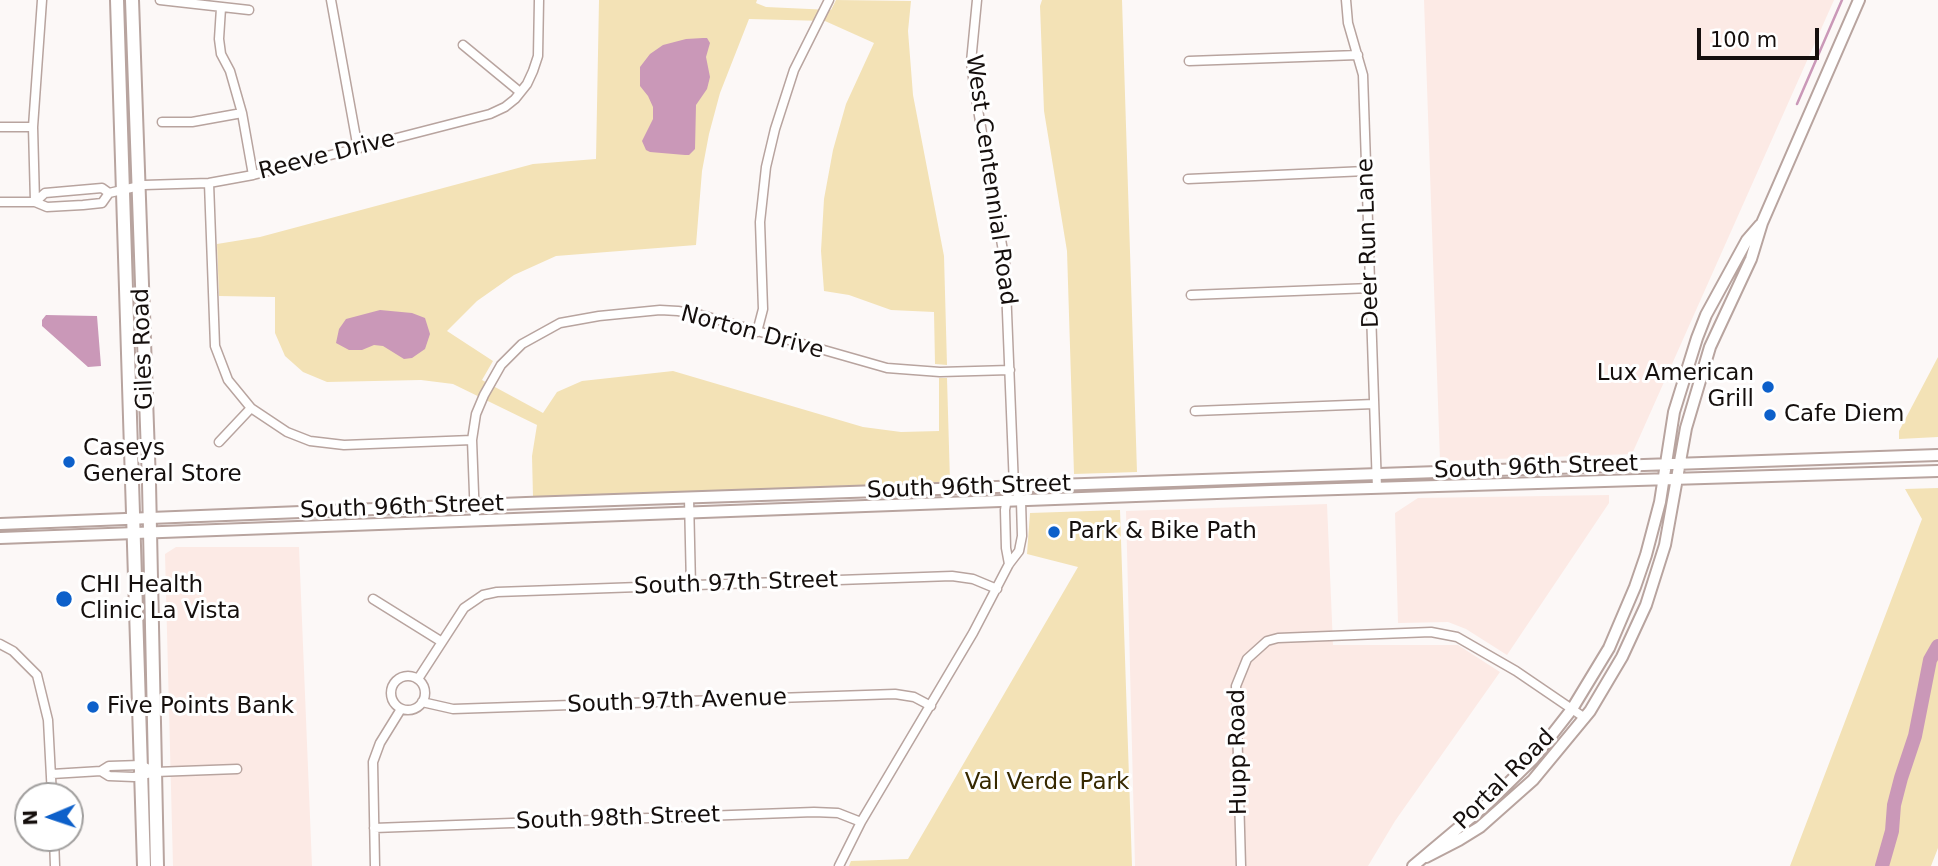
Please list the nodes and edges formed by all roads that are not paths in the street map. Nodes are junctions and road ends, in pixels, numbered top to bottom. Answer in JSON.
{"nodes":[{"id":1,"x":42,"y":0,"type":"edge"},
{"id":2,"x":117,"y":0,"type":"edge"},
{"id":3,"x":132,"y":0,"type":"edge"},
{"id":4,"x":160,"y":0,"type":"edge"},
{"id":5,"x":331,"y":0,"type":"edge"},
{"id":6,"x":539,"y":0,"type":"edge"},
{"id":7,"x":828,"y":0,"type":"edge"},
{"id":8,"x":977,"y":0,"type":"edge"},
{"id":9,"x":1346,"y":0,"type":"edge"},
{"id":10,"x":1859,"y":0,"type":"edge"},
{"id":11,"x":221,"y":8,"type":"junction"},
{"id":12,"x":249,"y":10,"type":"dead end"},
{"id":13,"x":463,"y":45,"type":"dead end"},
{"id":14,"x":1358,"y":55,"type":"junction"},
{"id":15,"x":1189,"y":61,"type":"dead end"},
{"id":16,"x":520,"y":92,"type":"junction"},
{"id":17,"x":242,"y":113,"type":"junction"},
{"id":18,"x":162,"y":122,"type":"dead end"},
{"id":19,"x":0,"y":127,"type":"edge"},
{"id":20,"x":33,"y":127,"type":"junction"},
{"id":21,"x":358,"y":149,"type":"junction"},
{"id":22,"x":1366,"y":172,"type":"junction"},
{"id":23,"x":253,"y":175,"type":"junction"},
{"id":24,"x":1188,"y":179,"type":"dead end"},
{"id":25,"x":209,"y":183,"type":"junction"},
{"id":26,"x":137,"y":186,"type":"junction"},
{"id":27,"x":123,"y":190,"type":"junction"},
{"id":28,"x":109,"y":193,"type":"junction"},
{"id":29,"x":0,"y":202,"type":"edge"},
{"id":30,"x":35,"y":202,"type":"junction"},
{"id":31,"x":1762,"y":223,"type":"junction"},
{"id":32,"x":1371,"y":288,"type":"junction"},
{"id":33,"x":1191,"y":295,"type":"dead end"},
{"id":34,"x":757,"y":332,"type":"junction"},
{"id":35,"x":1010,"y":370,"type":"junction"},
{"id":36,"x":1374,"y":404,"type":"junction"},
{"id":37,"x":251,"y":408,"type":"junction"},
{"id":38,"x":1195,"y":411,"type":"dead end"},
{"id":39,"x":472,"y":440,"type":"junction"},
{"id":40,"x":219,"y":442,"type":"dead end"},
{"id":41,"x":1938,"y":455,"type":"edge"},
{"id":42,"x":1664,"y":464,"type":"junction"},
{"id":43,"x":1680,"y":464,"type":"junction"},
{"id":44,"x":1938,"y":471,"type":"edge"},
{"id":45,"x":1376,"y":473,"type":"junction"},
{"id":46,"x":1662,"y":479,"type":"junction"},
{"id":47,"x":1678,"y":480,"type":"junction"},
{"id":48,"x":1014,"y":486,"type":"junction"},
{"id":49,"x":1377,"y":488,"type":"junction"},
{"id":50,"x":688,"y":498,"type":"junction"},
{"id":51,"x":1005,"y":501,"type":"junction"},
{"id":52,"x":1021,"y":501,"type":"junction"},
{"id":53,"x":475,"y":505,"type":"junction"},
{"id":54,"x":689,"y":518,"type":"junction"},
{"id":55,"x":135,"y":519,"type":"junction"},
{"id":56,"x":149,"y":519,"type":"junction"},
{"id":57,"x":475,"y":520,"type":"junction"},
{"id":58,"x":0,"y":524,"type":"edge"},
{"id":59,"x":150,"y":533,"type":"junction"},
{"id":60,"x":135,"y":534,"type":"junction"},
{"id":61,"x":0,"y":537,"type":"edge"},
{"id":62,"x":1009,"y":564,"type":"junction"},
{"id":63,"x":691,"y":587,"type":"junction"},
{"id":64,"x":998,"y":589,"type":"junction"},
{"id":65,"x":373,"y":599,"type":"dead end"},
{"id":66,"x":442,"y":642,"type":"junction"},
{"id":67,"x":0,"y":644,"type":"edge"},
{"id":68,"x":418,"y":679,"type":"junction"},
{"id":69,"x":422,"y":702,"type":"junction"},
{"id":70,"x":931,"y":706,"type":"junction"},
{"id":71,"x":401,"y":709,"type":"junction"},
{"id":72,"x":1572,"y":709,"type":"junction"},
{"id":73,"x":1585,"y":718,"type":"junction"},
{"id":74,"x":237,"y":769,"type":"dead end"},
{"id":75,"x":142,"y":771,"type":"junction"},
{"id":76,"x":155,"y":772,"type":"junction"},
{"id":77,"x":52,"y":774,"type":"junction"},
{"id":78,"x":52,"y":782,"type":"edge"},
{"id":79,"x":861,"y":821,"type":"junction"},
{"id":80,"x":374,"y":828,"type":"junction"},
{"id":81,"x":1426,"y":857,"type":"junction"},
{"id":82,"x":144,"y":866,"type":"edge"},
{"id":83,"x":158,"y":866,"type":"edge"},
{"id":84,"x":375,"y":866,"type":"edge"},
{"id":85,"x":839,"y":866,"type":"edge"},
{"id":86,"x":1241,"y":866,"type":"edge"},
{"id":87,"x":1413,"y":866,"type":"edge"}],
"edges":[{"from":1,"to":20,"type":"street"},
{"from":2,"to":27,"type":"main road","name":"Giles Road"},
{"from":3,"to":26,"type":"main road","name":"Giles Road"},
{"from":4,"to":11,"type":"street"},
{"from":5,"to":21,"type":"street"},
{"from":6,"to":16,"type":"street"},
{"from":7,"to":34,"type":"street"},
{"from":8,"to":35,"type":"street","name":"West Centennial Road"},
{"from":9,"to":14,"type":"street","name":"Deer Run Lane"},
{"from":10,"to":31,"type":"main road"},
{"from":11,"to":12,"type":"street"},
{"from":11,"to":17,"type":"street"},
{"from":13,"to":16,"type":"street"},
{"from":14,"to":15,"type":"street"},
{"from":14,"to":22,"type":"street","name":"Deer Run Lane"},
{"from":16,"to":21,"type":"street","name":"Reeve Drive"},
{"from":17,"to":18,"type":"street"},
{"from":17,"to":23,"type":"street"},
{"from":19,"to":20,"type":"street"},
{"from":20,"to":30,"type":"street"},
{"from":21,"to":23,"type":"street","name":"Reeve Drive"},
{"from":22,"to":24,"type":"street"},
{"from":22,"to":32,"type":"street","name":"Deer Run Lane"},
{"from":23,"to":25,"type":"street","name":"Reeve Drive"},
{"from":25,"to":26,"type":"street","name":"Reeve Drive"},
{"from":25,"to":37,"type":"street"},
{"from":26,"to":27,"type":"street","name":"Reeve Drive"},
{"from":26,"to":56,"type":"main road","name":"Giles Road"},
{"from":27,"to":28,"type":"street","name":"Reeve Drive"},
{"from":27,"to":55,"type":"main road","name":"Giles Road"},
{"from":28,"to":30,"type":"street"},
{"from":28,"to":30,"type":"street"},
{"from":29,"to":30,"type":"street"},
{"from":31,"to":42,"type":"main road","name":"Portal Road"},
{"from":31,"to":43,"type":"main road","name":"Portal Road"},
{"from":32,"to":33,"type":"street"},
{"from":32,"to":36,"type":"street","name":"Deer Run Lane"},
{"from":34,"to":35,"type":"street","name":"Norton Drive"},
{"from":34,"to":39,"type":"street","name":"Norton Drive"},
{"from":35,"to":48,"type":"street","name":"West Centennial Road"},
{"from":36,"to":38,"type":"street"},
{"from":36,"to":45,"type":"street","name":"Deer Run Lane"},
{"from":37,"to":39,"type":"street"},
{"from":37,"to":40,"type":"street"},
{"from":39,"to":53,"type":"street","name":"Norton Drive"},
{"from":41,"to":43,"type":"main road","name":"South 96th Street"},
{"from":42,"to":43,"type":"main road","name":"South 96th Street"},
{"from":42,"to":45,"type":"main road","name":"South 96th Street"},
{"from":42,"to":46,"type":"main road","name":"Portal Road"},
{"from":43,"to":47,"type":"main road","name":"Portal Road"},
{"from":44,"to":47,"type":"main road","name":"South 96th Street"},
{"from":45,"to":48,"type":"main road","name":"South 96th Street"},
{"from":45,"to":49,"type":"street","name":"Deer Run Lane"},
{"from":46,"to":47,"type":"main road","name":"South 96th Street"},
{"from":46,"to":49,"type":"main road","name":"South 96th Street"},
{"from":46,"to":72,"type":"main road","name":"Portal Road"},
{"from":47,"to":73,"type":"main road","name":"Portal Road"},
{"from":48,"to":50,"type":"main road","name":"South 96th Street"},
{"from":48,"to":51,"type":"street"},
{"from":48,"to":52,"type":"street","name":"West Centennial Road"},
{"from":49,"to":52,"type":"main road","name":"South 96th Street"},
{"from":50,"to":53,"type":"main road","name":"South 96th Street"},
{"from":50,"to":54,"type":"street"},
{"from":51,"to":52,"type":"main road","name":"South 96th Street"},
{"from":51,"to":54,"type":"main road","name":"South 96th Street"},
{"from":51,"to":62,"type":"street","name":"West Centennial Road"},
{"from":52,"to":62,"type":"street","name":"West Centennial Road"},
{"from":53,"to":56,"type":"main road","name":"South 96th Street"},
{"from":53,"to":57,"type":"street","name":"Norton Drive"},
{"from":54,"to":57,"type":"main road","name":"South 96th Street"},
{"from":54,"to":63,"type":"street"},
{"from":55,"to":56,"type":"main road","name":"South 96th Street"},
{"from":55,"to":58,"type":"main road","name":"South 96th Street"},
{"from":55,"to":60,"type":"main road","name":"Giles Road"},
{"from":56,"to":59,"type":"main road","name":"Giles Road"},
{"from":57,"to":59,"type":"main road","name":"South 96th Street"},
{"from":59,"to":60,"type":"main road","name":"South 96th Street"},
{"from":59,"to":76,"type":"main road","name":"Giles Road"},
{"from":60,"to":61,"type":"main road","name":"South 96th Street"},
{"from":60,"to":75,"type":"main road","name":"Giles Road"},
{"from":62,"to":64,"type":"street","name":"West Centennial Road"},
{"from":63,"to":64,"type":"street","name":"South 97th Street"},
{"from":63,"to":66,"type":"street","name":"South 97th Street"},
{"from":64,"to":70,"type":"street","name":"West Centennial Road"},
{"from":65,"to":66,"type":"street"},
{"from":66,"to":68,"type":"street"},
{"from":67,"to":77,"type":"street"},
{"from":68,"to":69,"type":"street"},
{"from":68,"to":71,"type":"street"},
{"from":69,"to":70,"type":"street","name":"South 97th Avenue"},
{"from":69,"to":71,"type":"street"},
{"from":70,"to":79,"type":"street","name":"West Centennial Road"},
{"from":71,"to":80,"type":"street"},
{"from":72,"to":73,"type":"street"},
{"from":72,"to":81,"type":"main road","name":"Portal Road"},
{"from":72,"to":86,"type":"street","name":"Hupp Road"},
{"from":73,"to":81,"type":"main road","name":"Portal Road"},
{"from":74,"to":76,"type":"street"},
{"from":75,"to":76,"type":"street"},
{"from":75,"to":77,"type":"street"},
{"from":75,"to":82,"type":"main road","name":"Giles Road"},
{"from":76,"to":83,"type":"main road","name":"Giles Road"},
{"from":77,"to":78,"type":"street"},
{"from":79,"to":80,"type":"street","name":"South 98th Street"},
{"from":79,"to":85,"type":"street","name":"West Centennial Road"},
{"from":80,"to":84,"type":"street"},
{"from":81,"to":87,"type":"main road","name":"Portal Road"}]}
